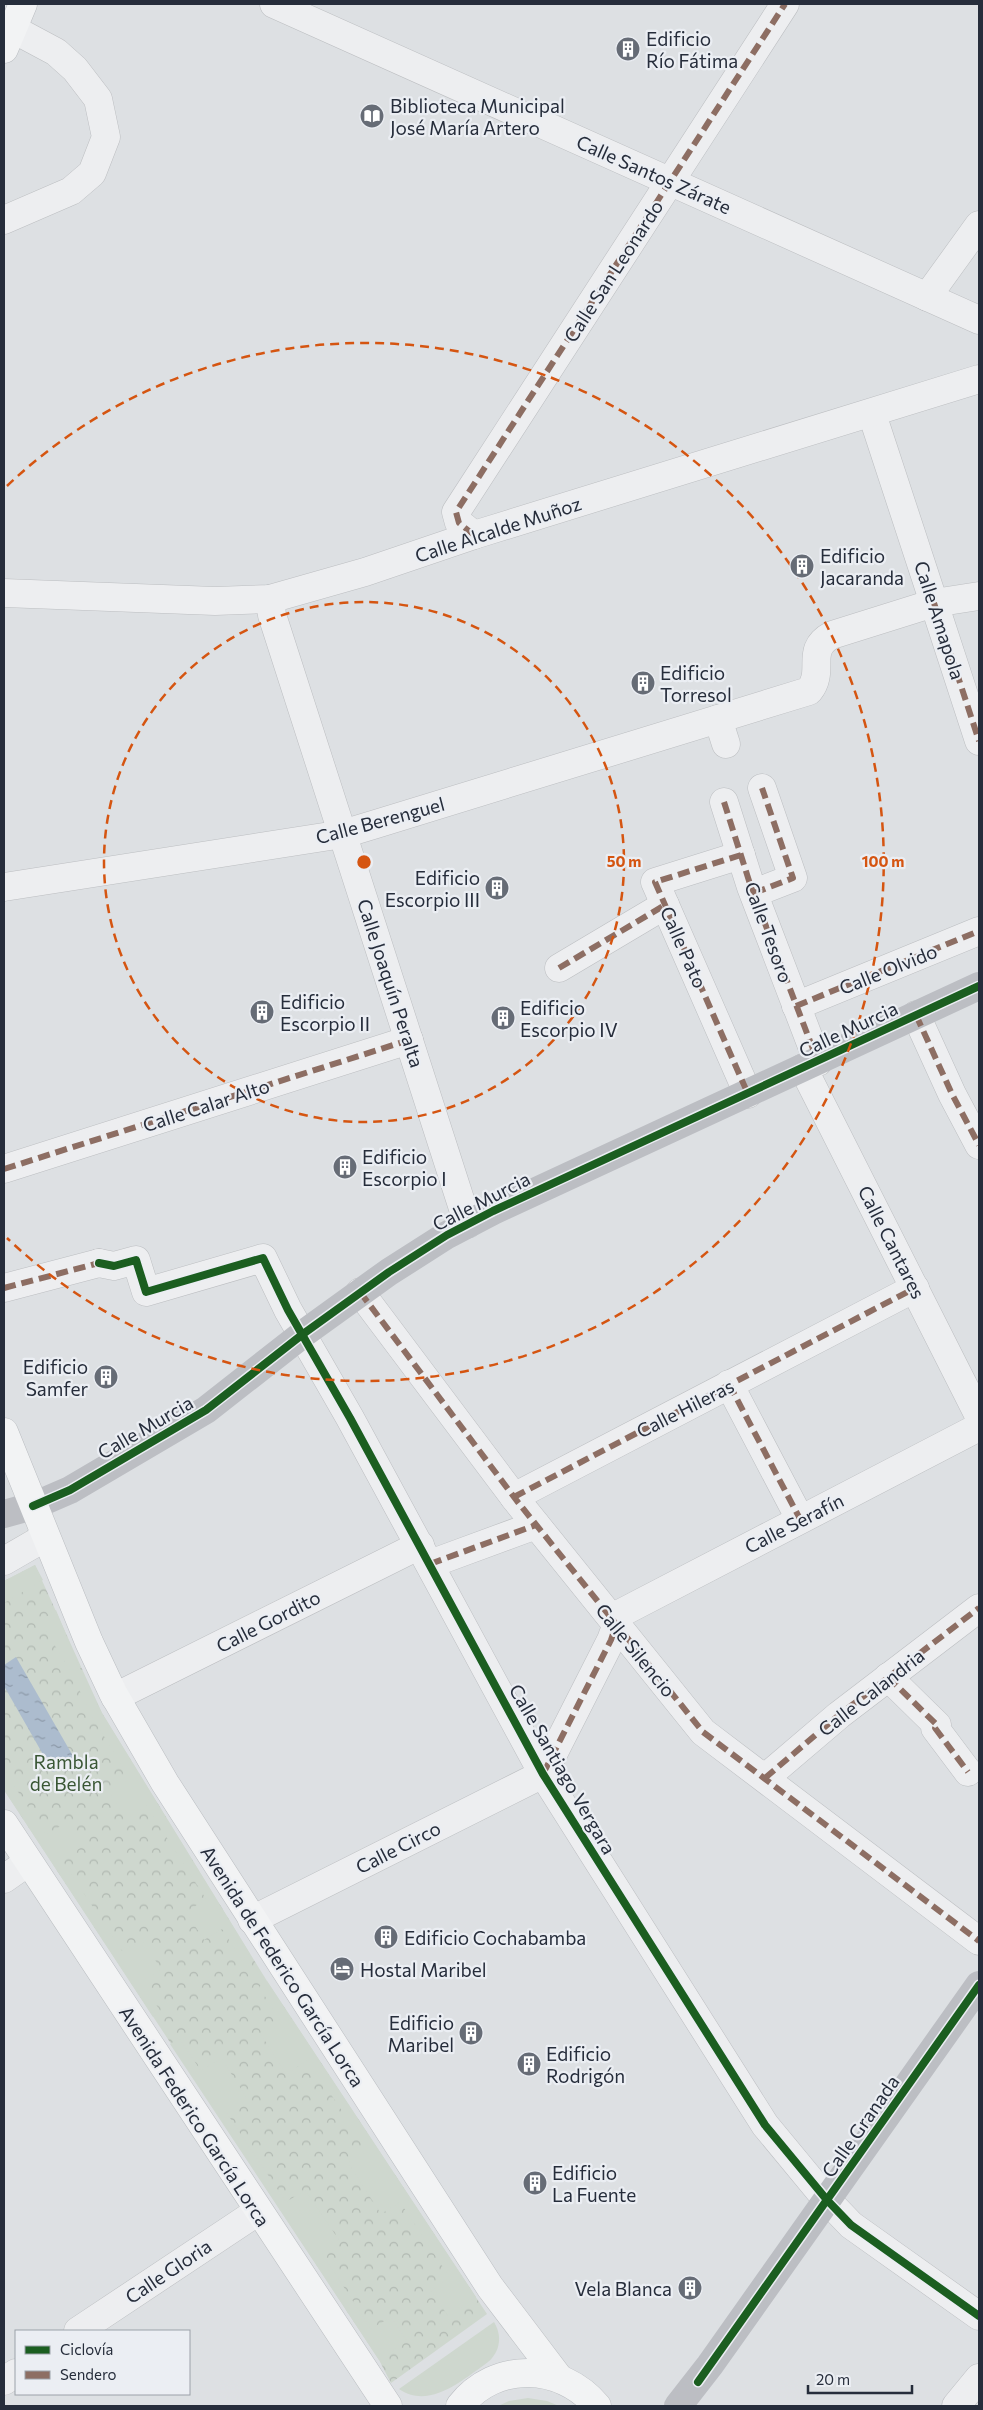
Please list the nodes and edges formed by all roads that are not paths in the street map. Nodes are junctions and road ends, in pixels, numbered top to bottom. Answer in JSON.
{"nodes":[{"id":1,"x":23,"y":4,"type":"edge"},
{"id":2,"x":274,"y":4,"type":"edge"},
{"id":3,"x":785,"y":4,"type":"edge"},
{"id":4,"x":8,"y":39,"type":"edge"},
{"id":5,"x":671,"y":182,"type":"junction"},
{"id":6,"x":4,"y":220,"type":"edge"},
{"id":7,"x":979,"y":225,"type":"edge"},
{"id":8,"x":928,"y":297,"type":"junction"},
{"id":9,"x":979,"y":320,"type":"edge"},
{"id":10,"x":979,"y":379,"type":"edge"},
{"id":11,"x":872,"y":414,"type":"junction"},
{"id":12,"x":474,"y":536,"type":"junction"},
{"id":13,"x":4,"y":593,"type":"edge"},
{"id":14,"x":979,"y":596,"type":"edge"},
{"id":15,"x":270,"y":599,"type":"junction"},
{"id":16,"x":934,"y":603,"type":"junction"},
{"id":17,"x":979,"y":740,"type":"edge"},
{"id":18,"x":762,"y":788,"type":"dead end"},
{"id":19,"x":724,"y":802,"type":"dead end"},
{"id":20,"x":343,"y":834,"type":"junction"},
{"id":21,"x":741,"y":855,"type":"junction"},
{"id":22,"x":4,"y":887,"type":"edge"},
{"id":23,"x":754,"y":893,"type":"junction"},
{"id":24,"x":665,"y":905,"type":"junction"},
{"id":25,"x":979,"y":931,"type":"edge"},
{"id":26,"x":559,"y":968,"type":"dead end"},
{"id":27,"x":979,"y":986,"type":"edge"},
{"id":28,"x":796,"y":1006,"type":"junction"},
{"id":29,"x":916,"y":1015,"type":"junction"},
{"id":30,"x":409,"y":1040,"type":"junction"},
{"id":31,"x":811,"y":1065,"type":"junction"},
{"id":32,"x":748,"y":1094,"type":"junction"},
{"id":33,"x":979,"y":1145,"type":"edge"},
{"id":34,"x":4,"y":1170,"type":"edge"},
{"id":35,"x":468,"y":1224,"type":"junction"},
{"id":36,"x":4,"y":1288,"type":"edge"},
{"id":37,"x":916,"y":1288,"type":"junction"},
{"id":38,"x":360,"y":1292,"type":"junction"},
{"id":39,"x":303,"y":1334,"type":"junction"},
{"id":40,"x":730,"y":1384,"type":"junction"},
{"id":41,"x":979,"y":1416,"type":"edge"},
{"id":42,"x":979,"y":1427,"type":"edge"},
{"id":43,"x":4,"y":1432,"type":"edge"},
{"id":44,"x":514,"y":1497,"type":"junction"},
{"id":45,"x":33,"y":1506,"type":"junction"},
{"id":46,"x":4,"y":1514,"type":"edge"},
{"id":47,"x":800,"y":1519,"type":"junction"},
{"id":48,"x":536,"y":1525,"type":"junction"},
{"id":49,"x":44,"y":1533,"type":"junction"},
{"id":50,"x":425,"y":1555,"type":"junction"},
{"id":51,"x":4,"y":1561,"type":"edge"},
{"id":52,"x":979,"y":1608,"type":"edge"},
{"id":53,"x":616,"y":1625,"type":"junction"},
{"id":54,"x":888,"y":1677,"type":"junction"},
{"id":55,"x":116,"y":1697,"type":"junction"},
{"id":56,"x":968,"y":1772,"type":"dead end"},
{"id":57,"x":543,"y":1774,"type":"junction"},
{"id":58,"x":765,"y":1778,"type":"junction"},
{"id":59,"x":4,"y":1824,"type":"edge"},
{"id":60,"x":28,"y":1862,"type":"junction"},
{"id":61,"x":4,"y":1879,"type":"edge"},
{"id":62,"x":252,"y":1920,"type":"junction"},
{"id":63,"x":979,"y":1941,"type":"edge"},
{"id":64,"x":979,"y":1985,"type":"edge"},
{"id":65,"x":827,"y":2200,"type":"junction"},
{"id":66,"x":257,"y":2212,"type":"junction"},
{"id":67,"x":979,"y":2316,"type":"edge"},
{"id":68,"x":80,"y":2330,"type":"edge"},
{"id":69,"x":15,"y":2374,"type":"edge"},
{"id":70,"x":559,"y":2378,"type":"junction"},
{"id":71,"x":979,"y":2378,"type":"edge"},
{"id":72,"x":4,"y":2381,"type":"edge"},
{"id":73,"x":681,"y":2405,"type":"edge"},
{"id":74,"x":388,"y":2406,"type":"edge"},
{"id":75,"x":460,"y":2406,"type":"edge"},
{"id":76,"x":597,"y":2406,"type":"edge"},
{"id":77,"x":956,"y":2406,"type":"edge"}],
"edges":[{"from":1,"to":4,"type":"main road"},
{"from":2,"to":5,"type":"street","name":"Calle Santos Zárate"},
{"from":3,"to":5,"type":"street","name":"Calle San Leonardo"},
{"from":4,"to":6,"type":"street"},
{"from":5,"to":8,"type":"street","name":"Calle Santos Zárate"},
{"from":5,"to":12,"type":"street","name":"Calle San Leonardo"},
{"from":7,"to":8,"type":"street"},
{"from":8,"to":9,"type":"street","name":"Calle Santos Zárate"},
{"from":10,"to":11,"type":"street","name":"Calle Alcalde Muñoz"},
{"from":11,"to":12,"type":"street","name":"Calle Alcalde Muñoz"},
{"from":11,"to":16,"type":"street","name":"Calle Amapola"},
{"from":12,"to":15,"type":"street","name":"Calle Alcalde Muñoz"},
{"from":13,"to":15,"type":"street","name":"Calle Alcalde Muñoz"},
{"from":14,"to":16,"type":"street","name":"Calle Berenguel"},
{"from":15,"to":20,"type":"street","name":"Calle Joaquín Peralta"},
{"from":16,"to":17,"type":"street","name":"Calle Amapola"},
{"from":16,"to":20,"type":"street","name":"Calle Berenguel"},
{"from":18,"to":23,"type":"street"},
{"from":19,"to":21,"type":"street","name":"Calle Tesoro"},
{"from":20,"to":22,"type":"street","name":"Calle Berenguel"},
{"from":20,"to":30,"type":"street","name":"Calle Joaquín Peralta"},
{"from":21,"to":23,"type":"street","name":"Calle Tesoro"},
{"from":21,"to":24,"type":"street","name":"Calle Pato"},
{"from":23,"to":28,"type":"street","name":"Calle Tesoro"},
{"from":24,"to":26,"type":"street"},
{"from":24,"to":32,"type":"street","name":"Calle Pato"},
{"from":25,"to":28,"type":"street","name":"Calle Olvido"},
{"from":27,"to":29,"type":"main road","name":"Calle Murcia"},
{"from":28,"to":31,"type":"street","name":"Calle Tesoro"},
{"from":29,"to":31,"type":"main road","name":"Calle Murcia"},
{"from":29,"to":33,"type":"street"},
{"from":30,"to":34,"type":"street","name":"Calle Calar Alto"},
{"from":30,"to":35,"type":"street","name":"Calle Joaquín Peralta"},
{"from":31,"to":32,"type":"main road","name":"Calle Murcia"},
{"from":31,"to":37,"type":"street","name":"Calle Cantares"},
{"from":32,"to":35,"type":"main road","name":"Calle Murcia"},
{"from":35,"to":38,"type":"main road","name":"Calle Murcia"},
{"from":36,"to":39,"type":"street","name":"Calle Santiago Vergara"},
{"from":37,"to":40,"type":"street","name":"Calle Hileras"},
{"from":37,"to":41,"type":"street","name":"Calle Cantares"},
{"from":38,"to":39,"type":"main road","name":"Calle Murcia"},
{"from":38,"to":44,"type":"street","name":"Calle Silencio"},
{"from":39,"to":45,"type":"main road","name":"Calle Murcia"},
{"from":39,"to":50,"type":"street","name":"Calle Santiago Vergara"},
{"from":40,"to":44,"type":"street","name":"Calle Hileras"},
{"from":40,"to":47,"type":"street"},
{"from":42,"to":47,"type":"street","name":"Calle Serafín"},
{"from":43,"to":45,"type":"main road"},
{"from":44,"to":48,"type":"street","name":"Calle Silencio"},
{"from":45,"to":46,"type":"main road","name":"Calle Murcia"},
{"from":45,"to":49,"type":"main road"},
{"from":47,"to":53,"type":"street","name":"Calle Serafín"},
{"from":48,"to":50,"type":"street","name":"Calle Gordito"},
{"from":48,"to":53,"type":"street","name":"Calle Silencio"},
{"from":49,"to":51,"type":"street"},
{"from":49,"to":55,"type":"main road","name":"Avenida de Federico García Lorca"},
{"from":50,"to":55,"type":"street","name":"Calle Gordito"},
{"from":50,"to":57,"type":"street","name":"Calle Santiago Vergara"},
{"from":52,"to":54,"type":"street","name":"Calle Calandria"},
{"from":53,"to":57,"type":"street"},
{"from":53,"to":58,"type":"street","name":"Calle Silencio"},
{"from":54,"to":56,"type":"street"},
{"from":54,"to":58,"type":"street","name":"Calle Calandria"},
{"from":55,"to":62,"type":"main road","name":"Avenida de Federico García Lorca"},
{"from":57,"to":62,"type":"street","name":"Calle Circo"},
{"from":57,"to":65,"type":"street","name":"Calle Santiago Vergara"},
{"from":58,"to":63,"type":"street","name":"Calle Silencio"},
{"from":59,"to":60,"type":"main road","name":"Avenida Federico García Lorca"},
{"from":60,"to":61,"type":"street"},
{"from":60,"to":66,"type":"main road","name":"Avenida Federico García Lorca"},
{"from":62,"to":70,"type":"main road","name":"Avenida de Federico García Lorca"},
{"from":64,"to":65,"type":"main road","name":"Calle Granada"},
{"from":65,"to":67,"type":"street","name":"Calle Santiago Vergara"},
{"from":65,"to":73,"type":"main road","name":"Calle Granada"},
{"from":66,"to":68,"type":"street","name":"Calle Gloria"},
{"from":66,"to":74,"type":"main road","name":"Avenida Federico García Lorca"},
{"from":69,"to":72,"type":"street"},
{"from":70,"to":75,"type":"main road"},
{"from":70,"to":76,"type":"main road"},
{"from":71,"to":77,"type":"street"}]}
